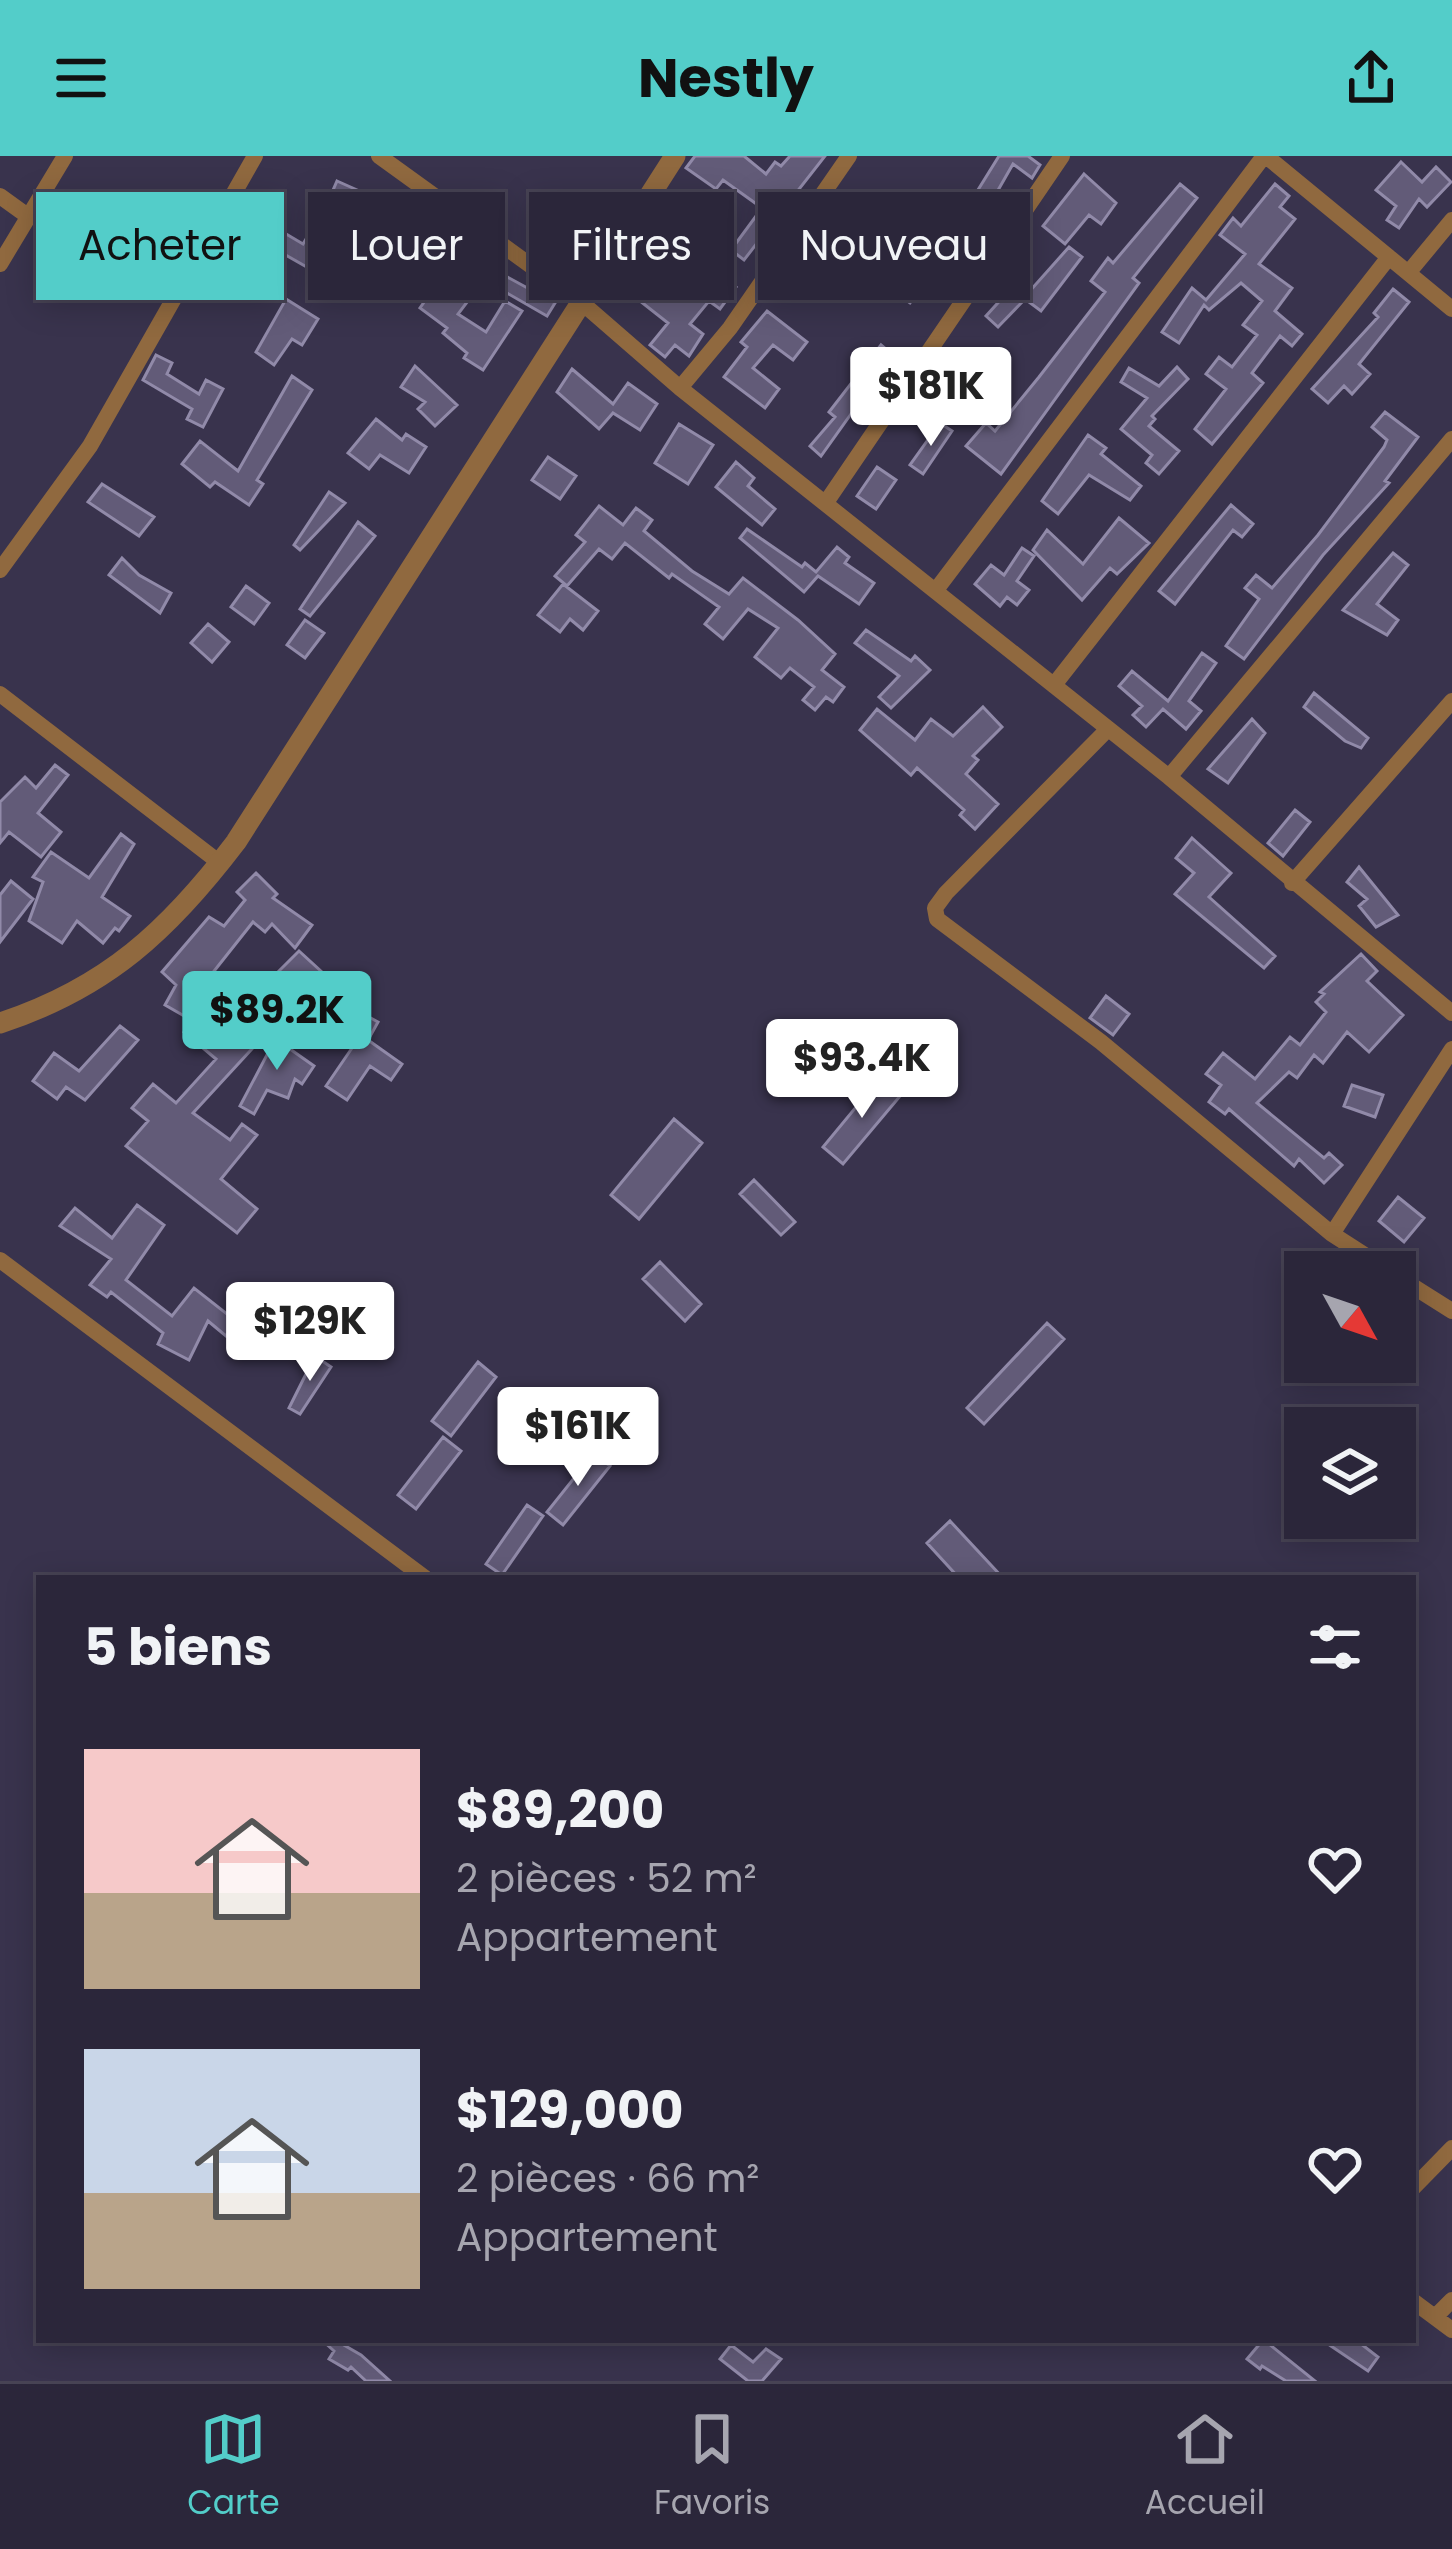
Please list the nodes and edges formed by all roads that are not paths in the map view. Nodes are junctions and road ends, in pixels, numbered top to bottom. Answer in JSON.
{"nodes":[{"id":1,"x":65,"y":156,"type":"edge"},
{"id":2,"x":255,"y":156,"type":"edge"},
{"id":3,"x":379,"y":156,"type":"edge"},
{"id":4,"x":675,"y":156,"type":"edge"},
{"id":5,"x":849,"y":156,"type":"edge"},
{"id":6,"x":1062,"y":156,"type":"edge"},
{"id":7,"x":1265,"y":156,"type":"edge"},
{"id":8,"x":0,"y":196,"type":"edge"},
{"id":9,"x":29,"y":217,"type":"junction"},
{"id":10,"x":1452,"y":220,"type":"edge"},
{"id":11,"x":1389,"y":256,"type":"junction"},
{"id":12,"x":0,"y":264,"type":"edge"},
{"id":13,"x":1409,"y":272,"type":"junction"},
{"id":14,"x":580,"y":302,"type":"junction"},
{"id":15,"x":1452,"y":309,"type":"edge"},
{"id":16,"x":680,"y":388,"type":"junction"},
{"id":17,"x":1452,"y":439,"type":"edge"},
{"id":18,"x":827,"y":501,"type":"junction"},
{"id":19,"x":0,"y":570,"type":"edge"},
{"id":20,"x":936,"y":590,"type":"junction"},
{"id":21,"x":1054,"y":685,"type":"junction"},
{"id":22,"x":0,"y":694,"type":"edge"},
{"id":23,"x":1452,"y":700,"type":"edge"},
{"id":24,"x":1107,"y":730,"type":"junction"},
{"id":25,"x":1169,"y":777,"type":"junction"},
{"id":26,"x":220,"y":863,"type":"junction"},
{"id":27,"x":1292,"y":883,"type":"junction"},
{"id":28,"x":1452,"y":1013,"type":"edge"},
{"id":29,"x":0,"y":1023,"type":"edge"},
{"id":30,"x":1452,"y":1049,"type":"edge"},
{"id":31,"x":1332,"y":1234,"type":"junction"},
{"id":32,"x":1359,"y":1251,"type":"edge"},
{"id":33,"x":0,"y":1260,"type":"edge"},
{"id":34,"x":1416,"y":1288,"type":"edge"},
{"id":35,"x":1452,"y":1311,"type":"edge"},
{"id":36,"x":415,"y":1575,"type":"edge"},
{"id":37,"x":1452,"y":2148,"type":"edge"},
{"id":38,"x":1416,"y":2185,"type":"edge"},
{"id":39,"x":1452,"y":2300,"type":"edge"},
{"id":40,"x":1416,"y":2303,"type":"edge"},
{"id":41,"x":1435,"y":2318,"type":"junction"},
{"id":42,"x":1452,"y":2330,"type":"edge"}],
"edges":[{"from":1,"to":9,"type":"street"},
{"from":2,"to":19,"type":"street"},
{"from":3,"to":14,"type":"street"},
{"from":4,"to":14,"type":"street"},
{"from":5,"to":16,"type":"street"},
{"from":6,"to":18,"type":"street"},
{"from":7,"to":11,"type":"street"},
{"from":7,"to":20,"type":"street"},
{"from":8,"to":9,"type":"street"},
{"from":9,"to":12,"type":"street"},
{"from":10,"to":13,"type":"street"},
{"from":11,"to":13,"type":"street"},
{"from":11,"to":21,"type":"street"},
{"from":13,"to":15,"type":"street"},
{"from":14,"to":16,"type":"street"},
{"from":14,"to":26,"type":"street"},
{"from":16,"to":18,"type":"street"},
{"from":17,"to":25,"type":"street"},
{"from":18,"to":20,"type":"street"},
{"from":20,"to":21,"type":"street"},
{"from":21,"to":24,"type":"street"},
{"from":22,"to":26,"type":"street"},
{"from":23,"to":27,"type":"street"},
{"from":24,"to":25,"type":"street"},
{"from":24,"to":31,"type":"street"},
{"from":25,"to":27,"type":"street"},
{"from":26,"to":29,"type":"street"},
{"from":27,"to":28,"type":"street"},
{"from":30,"to":31,"type":"street"},
{"from":31,"to":32,"type":"street"},
{"from":33,"to":36,"type":"street"},
{"from":34,"to":35,"type":"street"},
{"from":37,"to":38,"type":"street"},
{"from":39,"to":41,"type":"street"},
{"from":40,"to":41,"type":"street"},
{"from":41,"to":42,"type":"street"}]}
